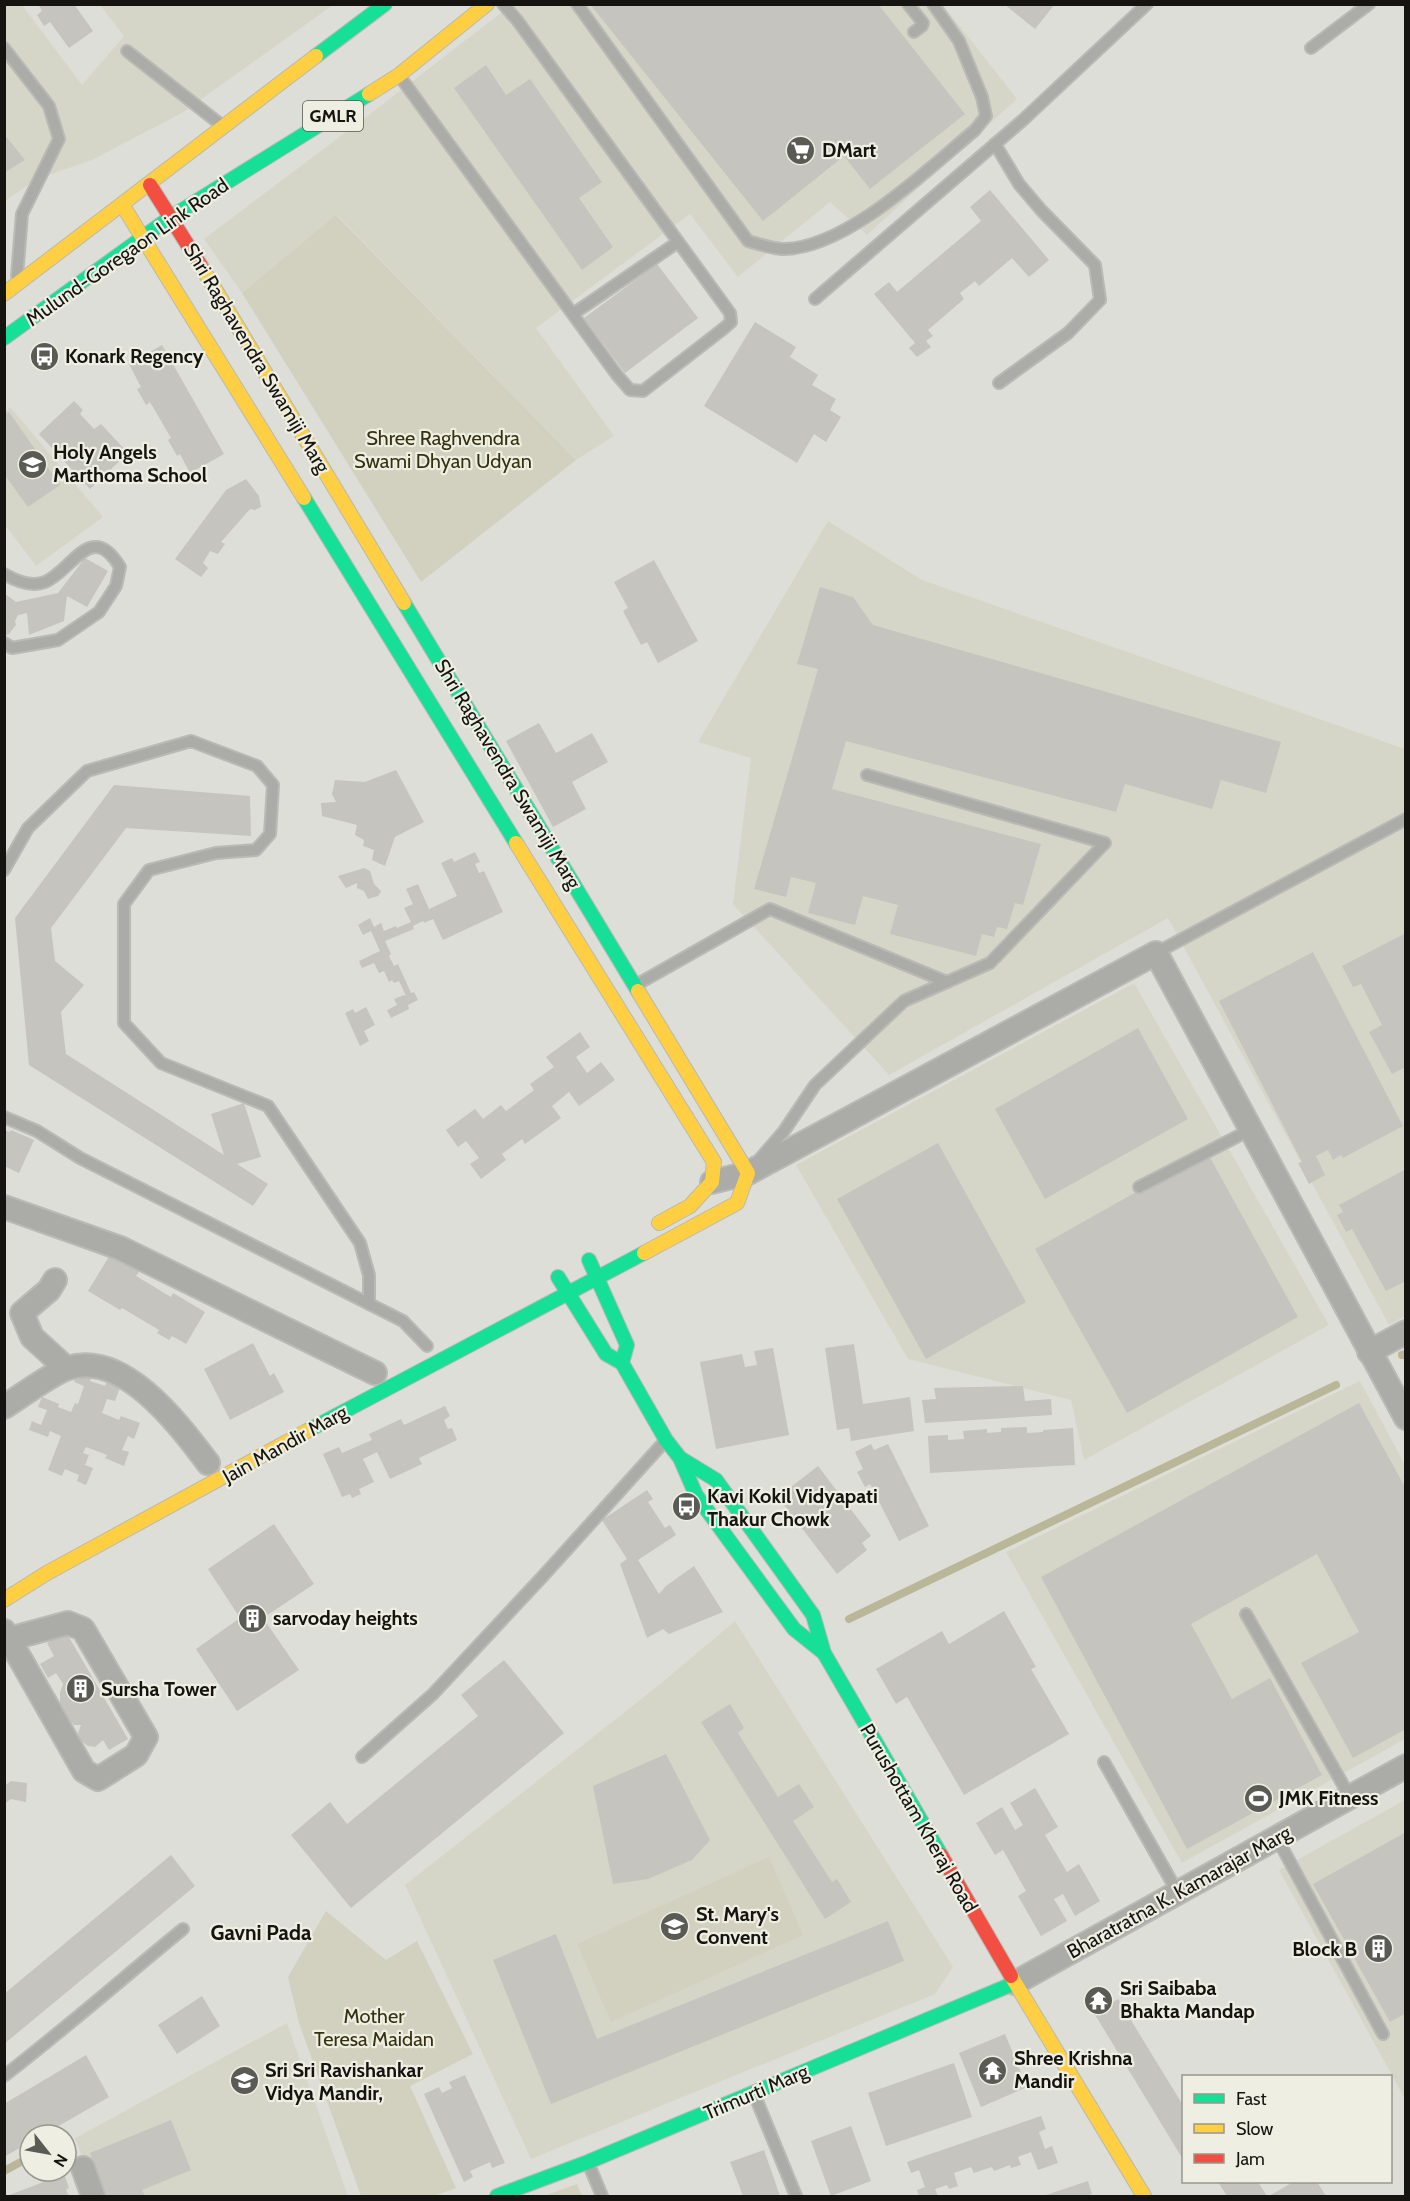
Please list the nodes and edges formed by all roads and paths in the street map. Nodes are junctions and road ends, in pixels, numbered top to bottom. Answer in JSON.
{"nodes":[{"id":1,"x":385,"y":4,"type":"edge"},
{"id":2,"x":487,"y":4,"type":"edge"},
{"id":3,"x":503,"y":4,"type":"edge"},
{"id":4,"x":577,"y":4,"type":"edge"},
{"id":5,"x":908,"y":4,"type":"edge"},
{"id":6,"x":933,"y":4,"type":"edge"},
{"id":7,"x":1147,"y":4,"type":"edge"},
{"id":8,"x":1369,"y":4,"type":"edge"},
{"id":9,"x":914,"y":32,"type":"dead end"},
{"id":10,"x":4,"y":48,"type":"edge"},
{"id":11,"x":1311,"y":48,"type":"dead end"},
{"id":12,"x":127,"y":51,"type":"dead end"},
{"id":13,"x":399,"y":75,"type":"junction"},
{"id":14,"x":225,"y":128,"type":"junction"},
{"id":15,"x":995,"y":144,"type":"junction"},
{"id":16,"x":150,"y":185,"type":"junction"},
{"id":17,"x":123,"y":206,"type":"junction"},
{"id":18,"x":171,"y":216,"type":"junction"},
{"id":19,"x":142,"y":237,"type":"junction"},
{"id":20,"x":678,"y":242,"type":"junction"},
{"id":21,"x":16,"y":285,"type":"junction"},
{"id":22,"x":4,"y":294,"type":"edge"},
{"id":23,"x":815,"y":299,"type":"dead end"},
{"id":24,"x":573,"y":314,"type":"junction"},
{"id":25,"x":4,"y":338,"type":"edge"},
{"id":26,"x":999,"y":383,"type":"dead end"},
{"id":27,"x":277,"y":425,"type":"junction"},
{"id":28,"x":295,"y":453,"type":"junction"},
{"id":29,"x":4,"y":574,"type":"edge"},
{"id":30,"x":396,"y":619,"type":"junction"},
{"id":31,"x":4,"y":643,"type":"edge"},
{"id":32,"x":484,"y":763,"type":"junction"},
{"id":33,"x":867,"y":775,"type":"dead end"},
{"id":34,"x":1406,"y":819,"type":"edge"},
{"id":35,"x":4,"y":870,"type":"edge"},
{"id":36,"x":578,"y":891,"type":"junction"},
{"id":37,"x":555,"y":906,"type":"junction"},
{"id":38,"x":1156,"y":953,"type":"junction"},
{"id":39,"x":947,"y":982,"type":"junction"},
{"id":40,"x":638,"y":991,"type":"junction"},
{"id":41,"x":620,"y":1010,"type":"junction"},
{"id":42,"x":4,"y":1117,"type":"edge"},
{"id":43,"x":1250,"y":1130,"type":"junction"},
{"id":44,"x":748,"y":1173,"type":"junction"},
{"id":45,"x":712,"y":1182,"type":"junction"},
{"id":46,"x":1139,"y":1187,"type":"dead end"},
{"id":47,"x":4,"y":1207,"type":"edge"},
{"id":48,"x":669,"y":1218,"type":"junction"},
{"id":49,"x":649,"y":1228,"type":"dead end"},
{"id":50,"x":678,"y":1235,"type":"junction"},
{"id":51,"x":598,"y":1279,"type":"junction"},
{"id":52,"x":55,"y":1280,"type":"dead end"},
{"id":53,"x":568,"y":1294,"type":"junction"},
{"id":54,"x":369,"y":1304,"type":"junction"},
{"id":55,"x":1406,"y":1332,"type":"edge"},
{"id":56,"x":432,"y":1343,"type":"joint"},
{"id":57,"x":1369,"y":1352,"type":"junction"},
{"id":58,"x":622,"y":1363,"type":"junction"},
{"id":59,"x":411,"y":1365,"type":"junction"},
{"id":60,"x":66,"y":1368,"type":"junction"},
{"id":61,"x":373,"y":1374,"type":"dead end"},
{"id":62,"x":4,"y":1407,"type":"edge"},
{"id":63,"x":1406,"y":1418,"type":"edge"},
{"id":64,"x":666,"y":1440,"type":"junction"},
{"id":65,"x":680,"y":1458,"type":"junction"},
{"id":66,"x":208,"y":1463,"type":"dead end"},
{"id":67,"x":766,"y":1550,"type":"junction"},
{"id":68,"x":746,"y":1565,"type":"junction"},
{"id":69,"x":4,"y":1600,"type":"edge"},
{"id":70,"x":1246,"y":1614,"type":"dead end"},
{"id":71,"x":7,"y":1635,"type":"edge"},
{"id":72,"x":824,"y":1653,"type":"junction"},
{"id":73,"x":362,"y":1757,"type":"dead end"},
{"id":74,"x":1104,"y":1762,"type":"dead end"},
{"id":75,"x":1406,"y":1766,"type":"edge"},
{"id":76,"x":1350,"y":1797,"type":"junction"},
{"id":77,"x":1277,"y":1838,"type":"junction"},
{"id":78,"x":1178,"y":1893,"type":"junction"},
{"id":79,"x":183,"y":1929,"type":"dead end"},
{"id":80,"x":1015,"y":1983,"type":"junction"},
{"id":81,"x":1383,"y":2034,"type":"dead end"},
{"id":82,"x":4,"y":2076,"type":"edge"},
{"id":83,"x":754,"y":2093,"type":"junction"},
{"id":84,"x":588,"y":2162,"type":"junction"},
{"id":85,"x":83,"y":2168,"type":"dead end"},
{"id":86,"x":93,"y":2196,"type":"edge"},
{"id":87,"x":497,"y":2196,"type":"edge"},
{"id":88,"x":602,"y":2196,"type":"edge"},
{"id":89,"x":796,"y":2196,"type":"edge"},
{"id":90,"x":1144,"y":2196,"type":"edge"}],
"edges":[{"from":1,"to":14,"type":"street","name":"Mulund-Goregaon Link Road","number":"GMLR"},
{"from":2,"to":13,"type":"street","name":"Mulund-Goregaon Link Road","number":"GMLR"},
{"from":3,"to":20,"type":"lane"},
{"from":4,"to":6,"type":"lane"},
{"from":5,"to":9,"type":"lane"},
{"from":7,"to":15,"type":"lane"},
{"from":8,"to":11,"type":"lane"},
{"from":10,"to":21,"type":"lane"},
{"from":12,"to":14,"type":"lane"},
{"from":13,"to":18,"type":"street","name":"Mulund-Goregaon Link Road","number":"GMLR"},
{"from":13,"to":24,"type":"lane"},
{"from":14,"to":16,"type":"street","name":"Mulund-Goregaon Link Road","number":"GMLR"},
{"from":15,"to":23,"type":"lane"},
{"from":15,"to":26,"type":"lane"},
{"from":16,"to":17,"type":"street","name":"Mulund-Goregaon Link Road","number":"GMLR"},
{"from":16,"to":18,"type":"street","name":"Shri Raghavendra Swamiji Marg"},
{"from":17,"to":19,"type":"street","name":"Shri Raghavendra Swamiji Marg"},
{"from":17,"to":21,"type":"street","name":"Mulund-Goregaon Link Road","number":"GMLR"},
{"from":18,"to":19,"type":"street","name":"Mulund-Goregaon Link Road","number":"GMLR"},
{"from":18,"to":27,"type":"street","name":"Shri Raghavendra Swamiji Marg"},
{"from":19,"to":25,"type":"street","name":"Mulund-Goregaon Link Road","number":"GMLR"},
{"from":19,"to":27,"type":"street","name":"Shri Raghavendra Swamiji Marg"},
{"from":20,"to":24,"type":"lane"},
{"from":20,"to":24,"type":"lane"},
{"from":21,"to":22,"type":"street","name":"Mulund-Goregaon Link Road","number":"GMLR"},
{"from":27,"to":28,"type":"street","name":"Shri Raghavendra Swamiji Marg"},
{"from":27,"to":28,"type":"street","name":"Shri Raghavendra Swamiji Marg"},
{"from":28,"to":30,"type":"street","name":"Shri Raghavendra Swamiji Marg"},
{"from":28,"to":30,"type":"street","name":"Shri Raghavendra Swamiji Marg"},
{"from":29,"to":31,"type":"lane"},
{"from":30,"to":32,"type":"street","name":"Shri Raghavendra Swamiji Marg"},
{"from":30,"to":32,"type":"street","name":"Shri Raghavendra Swamiji Marg"},
{"from":32,"to":36,"type":"street","name":"Shri Raghavendra Swamiji Marg"},
{"from":32,"to":37,"type":"street","name":"Shri Raghavendra Swamiji Marg"},
{"from":33,"to":39,"type":"lane"},
{"from":34,"to":38,"type":"lane"},
{"from":35,"to":54,"type":"lane"},
{"from":36,"to":37,"type":"street"},
{"from":36,"to":40,"type":"street","name":"Shri Raghavendra Swamiji Marg"},
{"from":37,"to":41,"type":"street","name":"Shri Raghavendra Swamiji Marg"},
{"from":38,"to":43,"type":"street"},
{"from":38,"to":44,"type":"street"},
{"from":39,"to":40,"type":"lane"},
{"from":39,"to":44,"type":"lane"},
{"from":40,"to":41,"type":"street"},
{"from":40,"to":44,"type":"street","name":"Shri Raghavendra Swamiji Marg"},
{"from":41,"to":45,"type":"street","name":"Shri Raghavendra Swamiji Marg"},
{"from":42,"to":54,"type":"lane"},
{"from":43,"to":46,"type":"lane"},
{"from":43,"to":57,"type":"street"},
{"from":44,"to":45,"type":"street"},
{"from":44,"to":50,"type":"street"},
{"from":45,"to":48,"type":"street"},
{"from":47,"to":61,"type":"street"},
{"from":48,"to":49,"type":"street"},
{"from":48,"to":50,"type":"street"},
{"from":50,"to":51,"type":"street"},
{"from":51,"to":53,"type":"street"},
{"from":51,"to":53,"type":"street","name":"Purushottam Kheraj Road"},
{"from":51,"to":58,"type":"street"},
{"from":52,"to":60,"type":"street"},
{"from":53,"to":58,"type":"street","name":"Purushottam Kheraj Road"},
{"from":53,"to":59,"type":"street","name":"Jain Mandir Marg"},
{"from":54,"to":56,"type":"lane"},
{"from":55,"to":57,"type":"street"},
{"from":56,"to":59,"type":"street","name":"Jain Mandir Marg"},
{"from":57,"to":63,"type":"street"},
{"from":58,"to":64,"type":"street","name":"Purushottam Kheraj Road"},
{"from":59,"to":69,"type":"street","name":"Jain Mandir Marg"},
{"from":60,"to":62,"type":"street"},
{"from":60,"to":66,"type":"street"},
{"from":64,"to":65,"type":"street","name":"Purushottam Kheraj Road"},
{"from":64,"to":73,"type":"lane"},
{"from":65,"to":67,"type":"street","name":"Purushottam Kheraj Road"},
{"from":65,"to":68,"type":"street","name":"Purushottam Kheraj Road"},
{"from":67,"to":68,"type":"street"},
{"from":67,"to":72,"type":"street","name":"Purushottam Kheraj Road"},
{"from":68,"to":72,"type":"street","name":"Purushottam Kheraj Road"},
{"from":70,"to":76,"type":"lane"},
{"from":71,"to":71,"type":"street"},
{"from":72,"to":80,"type":"street","name":"Purushottam Kheraj Road"},
{"from":74,"to":78,"type":"lane"},
{"from":75,"to":76,"type":"street","name":"Bharatratna K. Kamarajar Marg"},
{"from":76,"to":77,"type":"street","name":"Bharatratna K. Kamarajar Marg"},
{"from":77,"to":78,"type":"street","name":"Bharatratna K. Kamarajar Marg"},
{"from":77,"to":81,"type":"lane"},
{"from":78,"to":80,"type":"street","name":"Bharatratna K. Kamarajar Marg"},
{"from":79,"to":82,"type":"lane"},
{"from":80,"to":83,"type":"street","name":"Trimurti Marg"},
{"from":80,"to":90,"type":"street","name":"Purushottam Kheraj Road"},
{"from":83,"to":84,"type":"street","name":"Trimurti Marg"},
{"from":83,"to":89,"type":"lane"},
{"from":84,"to":87,"type":"street","name":"Trimurti Marg"},
{"from":84,"to":88,"type":"lane"},
{"from":85,"to":86,"type":"street"}]}
